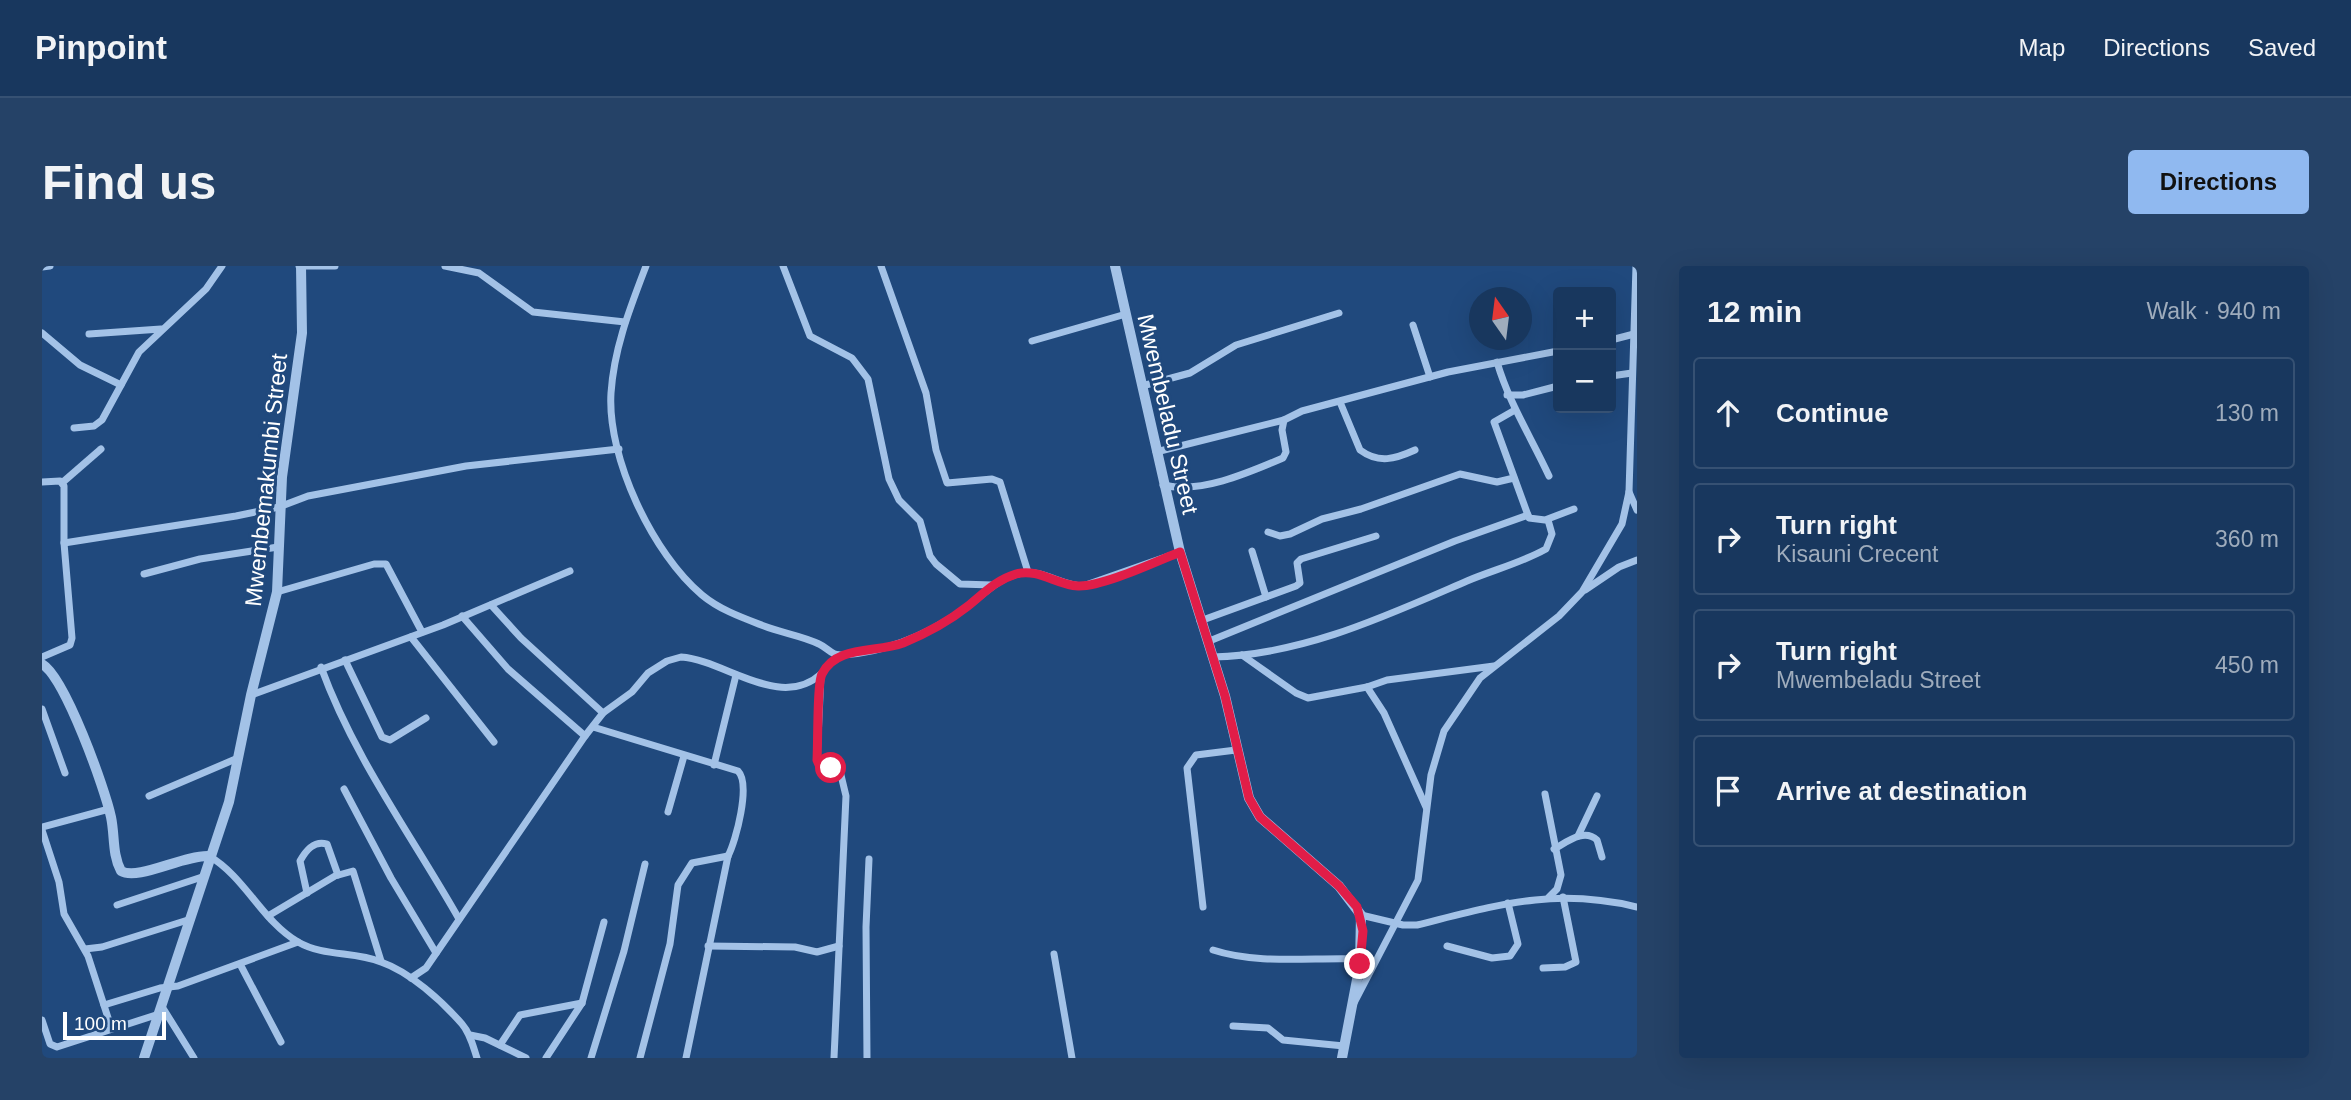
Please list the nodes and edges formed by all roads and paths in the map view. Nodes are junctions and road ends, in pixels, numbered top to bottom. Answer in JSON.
{"nodes":[{"id":1,"x":50,"y":266,"type":"edge"},
{"id":2,"x":222,"y":266,"type":"edge"},
{"id":3,"x":300,"y":266,"type":"edge"},
{"id":4,"x":335,"y":266,"type":"edge"},
{"id":5,"x":445,"y":266,"type":"edge"},
{"id":6,"x":646,"y":266,"type":"edge"},
{"id":7,"x":783,"y":266,"type":"edge"},
{"id":8,"x":881,"y":266,"type":"edge"},
{"id":9,"x":1115,"y":266,"type":"edge"},
{"id":10,"x":1636,"y":266,"type":"edge"},
{"id":11,"x":42,"y":267,"type":"edge"},
{"id":12,"x":475,"y":268,"type":"edge"},
{"id":13,"x":1339,"y":313,"type":"dead end"},
{"id":14,"x":1126,"y":314,"type":"junction"},
{"id":15,"x":625,"y":322,"type":"junction"},
{"id":16,"x":1636,"y":323,"type":"edge"},
{"id":17,"x":1413,"y":325,"type":"dead end"},
{"id":18,"x":161,"y":329,"type":"junction"},
{"id":19,"x":42,"y":333,"type":"edge"},
{"id":20,"x":89,"y":334,"type":"dead end"},
{"id":21,"x":1634,"y":334,"type":"junction"},
{"id":22,"x":1616,"y":339,"type":"edge"},
{"id":23,"x":1032,"y":341,"type":"dead end"},
{"id":24,"x":1553,"y":352,"type":"edge"},
{"id":25,"x":1497,"y":362,"type":"junction"},
{"id":26,"x":1632,"y":373,"type":"junction"},
{"id":27,"x":1616,"y":375,"type":"edge"},
{"id":28,"x":1430,"y":377,"type":"junction"},
{"id":29,"x":121,"y":385,"type":"junction"},
{"id":30,"x":1142,"y":386,"type":"junction"},
{"id":31,"x":1553,"y":387,"type":"edge"},
{"id":32,"x":1507,"y":395,"type":"junction"},
{"id":33,"x":1340,"y":402,"type":"junction"},
{"id":34,"x":1515,"y":410,"type":"junction"},
{"id":35,"x":1284,"y":420,"type":"junction"},
{"id":36,"x":74,"y":428,"type":"dead end"},
{"id":37,"x":101,"y":449,"type":"dead end"},
{"id":38,"x":620,"y":449,"type":"junction"},
{"id":39,"x":1415,"y":450,"type":"dead end"},
{"id":40,"x":1156,"y":452,"type":"junction"},
{"id":41,"x":1549,"y":476,"type":"dead end"},
{"id":42,"x":1514,"y":478,"type":"junction"},
{"id":43,"x":42,"y":482,"type":"edge"},
{"id":44,"x":63,"y":482,"type":"junction"},
{"id":45,"x":1163,"y":485,"type":"junction"},
{"id":46,"x":1632,"y":487,"type":"edge"},
{"id":47,"x":279,"y":507,"type":"junction"},
{"id":48,"x":1574,"y":509,"type":"dead end"},
{"id":49,"x":1637,"y":510,"type":"edge"},
{"id":50,"x":1528,"y":515,"type":"junction"},
{"id":51,"x":1548,"y":520,"type":"junction"},
{"id":52,"x":1268,"y":531,"type":"dead end"},
{"id":53,"x":1376,"y":536,"type":"dead end"},
{"id":54,"x":64,"y":542,"type":"junction"},
{"id":55,"x":278,"y":547,"type":"junction"},
{"id":56,"x":1252,"y":551,"type":"dead end"},
{"id":57,"x":1180,"y":552,"type":"junction"},
{"id":58,"x":1637,"y":560,"type":"edge"},
{"id":59,"x":570,"y":571,"type":"dead end"},
{"id":60,"x":1028,"y":572,"type":"junction"},
{"id":61,"x":144,"y":574,"type":"dead end"},
{"id":62,"x":992,"y":585,"type":"junction"},
{"id":63,"x":277,"y":592,"type":"junction"},
{"id":64,"x":1582,"y":592,"type":"junction"},
{"id":65,"x":1266,"y":597,"type":"junction"},
{"id":66,"x":491,"y":606,"type":"junction"},
{"id":67,"x":462,"y":617,"type":"junction"},
{"id":68,"x":1200,"y":621,"type":"junction"},
{"id":69,"x":422,"y":632,"type":"junction"},
{"id":70,"x":411,"y":636,"type":"junction"},
{"id":71,"x":1207,"y":642,"type":"junction"},
{"id":72,"x":838,"y":655,"type":"junction"},
{"id":73,"x":1242,"y":655,"type":"junction"},
{"id":74,"x":42,"y":657,"type":"edge"},
{"id":75,"x":1213,"y":657,"type":"junction"},
{"id":76,"x":345,"y":660,"type":"junction"},
{"id":77,"x":42,"y":664,"type":"edge"},
{"id":78,"x":1494,"y":666,"type":"junction"},
{"id":79,"x":321,"y":667,"type":"junction"},
{"id":80,"x":736,"y":674,"type":"junction"},
{"id":81,"x":821,"y":674,"type":"junction"},
{"id":82,"x":1367,"y":687,"type":"junction"},
{"id":83,"x":251,"y":695,"type":"junction"},
{"id":84,"x":42,"y":709,"type":"edge"},
{"id":85,"x":603,"y":713,"type":"junction"},
{"id":86,"x":426,"y":718,"type":"dead end"},
{"id":87,"x":593,"y":727,"type":"junction"},
{"id":88,"x":585,"y":736,"type":"junction"},
{"id":89,"x":494,"y":742,"type":"dead end"},
{"id":90,"x":1236,"y":750,"type":"junction"},
{"id":91,"x":684,"y":755,"type":"junction"},
{"id":92,"x":238,"y":758,"type":"junction"},
{"id":93,"x":715,"y":765,"type":"junction"},
{"id":94,"x":65,"y":773,"type":"dead end"},
{"id":95,"x":345,"y":789,"type":"dead end"},
{"id":96,"x":1545,"y":794,"type":"dead end"},
{"id":97,"x":149,"y":796,"type":"dead end"},
{"id":98,"x":1597,"y":796,"type":"dead end"},
{"id":99,"x":1427,"y":808,"type":"junction"},
{"id":100,"x":109,"y":809,"type":"junction"},
{"id":101,"x":668,"y":812,"type":"dead end"},
{"id":102,"x":42,"y":829,"type":"edge"},
{"id":103,"x":1578,"y":836,"type":"junction"},
{"id":104,"x":1554,"y":849,"type":"junction"},
{"id":105,"x":209,"y":856,"type":"junction"},
{"id":106,"x":728,"y":856,"type":"junction"},
{"id":107,"x":1602,"y":857,"type":"dead end"},
{"id":108,"x":869,"y":859,"type":"dead end"},
{"id":109,"x":645,"y":864,"type":"dead end"},
{"id":110,"x":338,"y":875,"type":"junction"},
{"id":111,"x":202,"y":877,"type":"junction"},
{"id":112,"x":307,"y":893,"type":"junction"},
{"id":113,"x":1548,"y":897,"type":"junction"},
{"id":114,"x":1563,"y":897,"type":"junction"},
{"id":115,"x":1507,"y":903,"type":"junction"},
{"id":116,"x":117,"y":905,"type":"dead end"},
{"id":117,"x":1203,"y":907,"type":"dead end"},
{"id":118,"x":1637,"y":907,"type":"edge"},
{"id":119,"x":1361,"y":915,"type":"junction"},
{"id":120,"x":268,"y":916,"type":"junction"},
{"id":121,"x":191,"y":919,"type":"junction"},
{"id":122,"x":459,"y":919,"type":"junction"},
{"id":123,"x":604,"y":922,"type":"dead end"},
{"id":124,"x":1394,"y":923,"type":"junction"},
{"id":125,"x":298,"y":942,"type":"junction"},
{"id":126,"x":708,"y":946,"type":"junction"},
{"id":127,"x":839,"y":946,"type":"junction"},
{"id":128,"x":1447,"y":946,"type":"dead end"},
{"id":129,"x":85,"y":949,"type":"junction"},
{"id":130,"x":1213,"y":950,"type":"dead end"},
{"id":131,"x":436,"y":953,"type":"junction"},
{"id":132,"x":1054,"y":954,"type":"dead end"},
{"id":133,"x":1360,"y":959,"type":"junction"},
{"id":134,"x":381,"y":961,"type":"junction"},
{"id":135,"x":240,"y":964,"type":"junction"},
{"id":136,"x":1543,"y":968,"type":"dead end"},
{"id":137,"x":411,"y":978,"type":"junction"},
{"id":138,"x":168,"y":986,"type":"junction"},
{"id":139,"x":582,"y":1003,"type":"junction"},
{"id":140,"x":104,"y":1005,"type":"junction"},
{"id":141,"x":1352,"y":1007,"type":"junction"},
{"id":142,"x":160,"y":1009,"type":"junction"},
{"id":143,"x":42,"y":1020,"type":"edge"},
{"id":144,"x":1233,"y":1026,"type":"dead end"},
{"id":145,"x":111,"y":1027,"type":"junction"},
{"id":146,"x":470,"y":1035,"type":"junction"},
{"id":147,"x":281,"y":1042,"type":"dead end"},
{"id":148,"x":500,"y":1045,"type":"junction"},
{"id":149,"x":1344,"y":1046,"type":"junction"},
{"id":150,"x":144,"y":1058,"type":"edge"},
{"id":151,"x":194,"y":1058,"type":"edge"},
{"id":152,"x":477,"y":1058,"type":"edge"},
{"id":153,"x":526,"y":1058,"type":"edge"},
{"id":154,"x":547,"y":1058,"type":"edge"},
{"id":155,"x":591,"y":1058,"type":"edge"},
{"id":156,"x":640,"y":1058,"type":"edge"},
{"id":157,"x":686,"y":1058,"type":"edge"},
{"id":158,"x":834,"y":1058,"type":"edge"},
{"id":159,"x":867,"y":1058,"type":"edge"},
{"id":160,"x":1072,"y":1058,"type":"edge"},
{"id":161,"x":1342,"y":1058,"type":"edge"}],
"edges":[{"from":1,"to":11,"type":"street"},
{"from":2,"to":18,"type":"street"},
{"from":3,"to":4,"type":"street"},
{"from":3,"to":47,"type":"street","name":"Mwembemakumbi Street"},
{"from":5,"to":12,"type":"street"},
{"from":6,"to":15,"type":"street"},
{"from":7,"to":62,"type":"street"},
{"from":8,"to":60,"type":"street"},
{"from":9,"to":14,"type":"street","name":"Mwembeladu Street"},
{"from":10,"to":16,"type":"street"},
{"from":12,"to":15,"type":"street"},
{"from":13,"to":30,"type":"street"},
{"from":14,"to":23,"type":"street"},
{"from":14,"to":30,"type":"street","name":"Mwembeladu Street"},
{"from":15,"to":38,"type":"street"},
{"from":16,"to":21,"type":"street"},
{"from":17,"to":28,"type":"street"},
{"from":18,"to":20,"type":"street"},
{"from":18,"to":29,"type":"street"},
{"from":19,"to":29,"type":"street"},
{"from":21,"to":22,"type":"street"},
{"from":21,"to":26,"type":"street"},
{"from":24,"to":25,"type":"street"},
{"from":25,"to":28,"type":"street"},
{"from":25,"to":32,"type":"street"},
{"from":26,"to":27,"type":"street"},
{"from":26,"to":46,"type":"street"},
{"from":28,"to":33,"type":"street"},
{"from":29,"to":36,"type":"street"},
{"from":30,"to":40,"type":"street","name":"Mwembeladu Street"},
{"from":31,"to":32,"type":"street"},
{"from":32,"to":34,"type":"street"},
{"from":33,"to":35,"type":"street"},
{"from":33,"to":39,"type":"street"},
{"from":34,"to":41,"type":"street"},
{"from":34,"to":42,"type":"street"},
{"from":35,"to":40,"type":"street"},
{"from":35,"to":45,"type":"street"},
{"from":37,"to":44,"type":"street"},
{"from":38,"to":47,"type":"street"},
{"from":38,"to":72,"type":"street"},
{"from":40,"to":45,"type":"street","name":"Mwembeladu Street"},
{"from":42,"to":50,"type":"street"},
{"from":42,"to":52,"type":"street"},
{"from":43,"to":44,"type":"street"},
{"from":44,"to":54,"type":"street"},
{"from":45,"to":57,"type":"street","name":"Mwembeladu Street"},
{"from":46,"to":49,"type":"street"},
{"from":46,"to":64,"type":"street"},
{"from":47,"to":54,"type":"street"},
{"from":47,"to":55,"type":"street","name":"Mwembemakumbi Street"},
{"from":48,"to":51,"type":"street"},
{"from":50,"to":51,"type":"street"},
{"from":50,"to":71,"type":"street"},
{"from":51,"to":73,"type":"street"},
{"from":53,"to":65,"type":"street"},
{"from":54,"to":74,"type":"street"},
{"from":55,"to":61,"type":"street"},
{"from":55,"to":63,"type":"street","name":"Mwembemakumbi Street"},
{"from":56,"to":65,"type":"street"},
{"from":57,"to":60,"type":"street"},
{"from":57,"to":68,"type":"street","name":"Mwembeladu Street"},
{"from":58,"to":64,"type":"street"},
{"from":59,"to":66,"type":"street"},
{"from":60,"to":62,"type":"street"},
{"from":62,"to":72,"type":"street"},
{"from":63,"to":69,"type":"street"},
{"from":63,"to":83,"type":"street","name":"Mwembemakumbi Street"},
{"from":64,"to":78,"type":"street"},
{"from":65,"to":68,"type":"street"},
{"from":66,"to":67,"type":"street"},
{"from":66,"to":85,"type":"street"},
{"from":67,"to":69,"type":"street"},
{"from":67,"to":88,"type":"street"},
{"from":68,"to":71,"type":"street","name":"Mwembeladu Street"},
{"from":69,"to":70,"type":"street"},
{"from":70,"to":76,"type":"street"},
{"from":70,"to":89,"type":"street"},
{"from":71,"to":75,"type":"street","name":"Mwembeladu Street"},
{"from":72,"to":81,"type":"street"},
{"from":73,"to":75,"type":"street"},
{"from":73,"to":82,"type":"street"},
{"from":75,"to":90,"type":"street","name":"Mwembeladu Street"},
{"from":76,"to":79,"type":"street"},
{"from":76,"to":86,"type":"street"},
{"from":77,"to":100,"type":"street"},
{"from":78,"to":82,"type":"street"},
{"from":78,"to":99,"type":"street"},
{"from":79,"to":83,"type":"street"},
{"from":79,"to":122,"type":"street"},
{"from":80,"to":81,"type":"street"},
{"from":80,"to":85,"type":"street"},
{"from":80,"to":93,"type":"street"},
{"from":81,"to":127,"type":"street"},
{"from":82,"to":99,"type":"street"},
{"from":83,"to":92,"type":"street","name":"Mwembemakumbi Street"},
{"from":84,"to":94,"type":"street"},
{"from":85,"to":87,"type":"street"},
{"from":87,"to":88,"type":"street"},
{"from":87,"to":91,"type":"street"},
{"from":88,"to":122,"type":"street"},
{"from":90,"to":117,"type":"street"},
{"from":90,"to":119,"type":"street","name":"Mwembeladu Street"},
{"from":91,"to":93,"type":"street"},
{"from":91,"to":101,"type":"street"},
{"from":92,"to":97,"type":"street"},
{"from":92,"to":105,"type":"street","name":"Mwembemakumbi Street"},
{"from":93,"to":106,"type":"street"},
{"from":95,"to":131,"type":"street"},
{"from":96,"to":104,"type":"street"},
{"from":98,"to":103,"type":"street"},
{"from":99,"to":124,"type":"street"},
{"from":100,"to":102,"type":"street"},
{"from":100,"to":105,"type":"street"},
{"from":102,"to":129,"type":"street"},
{"from":103,"to":104,"type":"street"},
{"from":103,"to":107,"type":"street"},
{"from":104,"to":113,"type":"street"},
{"from":105,"to":111,"type":"street","name":"Mwembemakumbi Street"},
{"from":105,"to":120,"type":"street"},
{"from":106,"to":126,"type":"street"},
{"from":106,"to":156,"type":"street"},
{"from":108,"to":159,"type":"street"},
{"from":109,"to":155,"type":"street"},
{"from":110,"to":112,"type":"street"},
{"from":110,"to":112,"type":"street"},
{"from":110,"to":134,"type":"street"},
{"from":111,"to":116,"type":"street"},
{"from":111,"to":121,"type":"street","name":"Mwembemakumbi Street"},
{"from":112,"to":120,"type":"street"},
{"from":113,"to":114,"type":"street"},
{"from":113,"to":115,"type":"street"},
{"from":114,"to":118,"type":"street"},
{"from":114,"to":136,"type":"street"},
{"from":115,"to":124,"type":"street"},
{"from":115,"to":128,"type":"street"},
{"from":119,"to":124,"type":"street"},
{"from":119,"to":133,"type":"street"},
{"from":120,"to":125,"type":"street"},
{"from":121,"to":129,"type":"street"},
{"from":121,"to":138,"type":"street","name":"Mwembemakumbi Street"},
{"from":122,"to":131,"type":"street"},
{"from":123,"to":139,"type":"street"},
{"from":124,"to":141,"type":"street"},
{"from":125,"to":134,"type":"street"},
{"from":125,"to":135,"type":"street"},
{"from":126,"to":127,"type":"street"},
{"from":126,"to":157,"type":"street"},
{"from":127,"to":158,"type":"street"},
{"from":129,"to":140,"type":"street"},
{"from":130,"to":133,"type":"street"},
{"from":131,"to":137,"type":"street"},
{"from":132,"to":160,"type":"street"},
{"from":133,"to":141,"type":"street"},
{"from":134,"to":137,"type":"street"},
{"from":135,"to":138,"type":"street"},
{"from":135,"to":147,"type":"street"},
{"from":137,"to":146,"type":"street"},
{"from":138,"to":140,"type":"street"},
{"from":138,"to":142,"type":"street","name":"Mwembemakumbi Street"},
{"from":139,"to":148,"type":"street"},
{"from":139,"to":154,"type":"street"},
{"from":140,"to":145,"type":"street"},
{"from":141,"to":149,"type":"street"},
{"from":142,"to":145,"type":"street"},
{"from":142,"to":150,"type":"street","name":"Mwembemakumbi Street"},
{"from":142,"to":151,"type":"street"},
{"from":143,"to":145,"type":"street"},
{"from":144,"to":149,"type":"street"},
{"from":146,"to":148,"type":"street"},
{"from":146,"to":152,"type":"street"},
{"from":148,"to":153,"type":"street"},
{"from":149,"to":161,"type":"street"}]}
